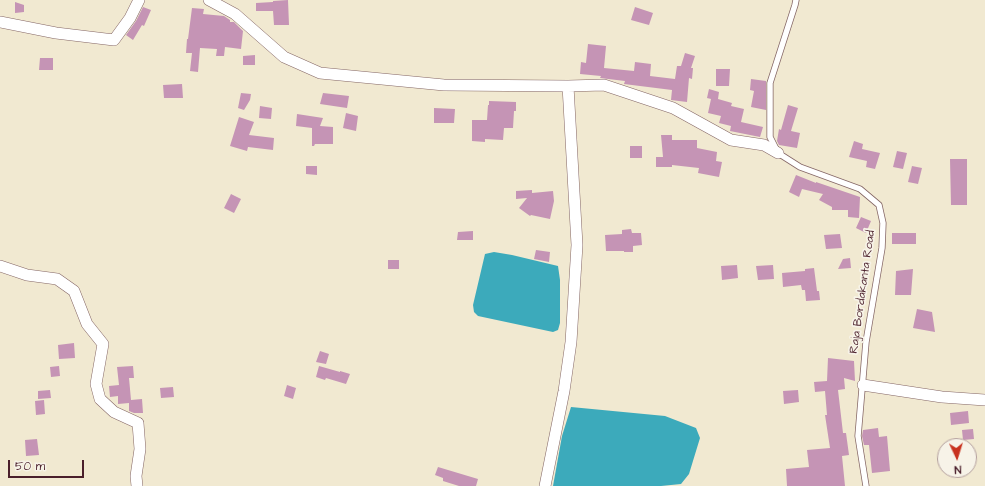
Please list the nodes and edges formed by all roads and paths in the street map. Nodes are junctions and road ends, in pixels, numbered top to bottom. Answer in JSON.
{"nodes":[{"id":1,"x":140,"y":0,"type":"edge"},
{"id":2,"x":208,"y":0,"type":"edge"},
{"id":3,"x":796,"y":0,"type":"edge"},
{"id":4,"x":0,"y":22,"type":"edge"},
{"id":5,"x":568,"y":86,"type":"junction"},
{"id":6,"x":778,"y":153,"type":"junction"},
{"id":7,"x":0,"y":266,"type":"edge"},
{"id":8,"x":863,"y":385,"type":"junction"},
{"id":9,"x":985,"y":400,"type":"edge"},
{"id":10,"x":137,"y":486,"type":"edge"},
{"id":11,"x":545,"y":486,"type":"edge"},
{"id":12,"x":866,"y":486,"type":"edge"}],
"edges":[{"from":1,"to":4,"type":"street"},
{"from":2,"to":5,"type":"street"},
{"from":3,"to":6,"type":"lane"},
{"from":5,"to":6,"type":"street"},
{"from":5,"to":11,"type":"street"},
{"from":6,"to":8,"type":"lane","name":"Raja Bordakanta Road"},
{"from":7,"to":10,"type":"street"},
{"from":8,"to":9,"type":"street"},
{"from":8,"to":12,"type":"lane","name":"Raja Bordakanta Road"}]}
